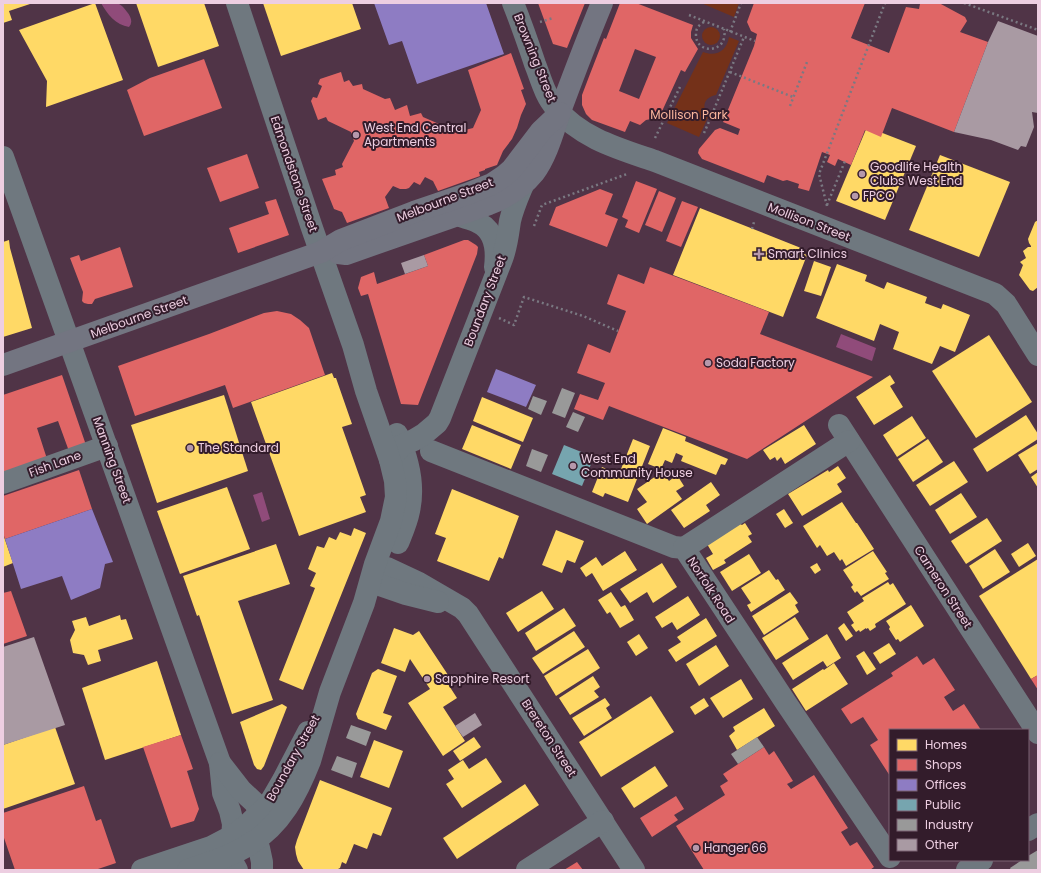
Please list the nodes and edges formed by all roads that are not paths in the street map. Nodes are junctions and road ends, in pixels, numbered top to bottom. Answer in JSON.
{"nodes":[{"id":1,"x":236,"y":3,"type":"edge"},
{"id":2,"x":513,"y":3,"type":"edge"},
{"id":3,"x":602,"y":3,"type":"edge"},
{"id":4,"x":560,"y":113,"type":"junction"},
{"id":5,"x":3,"y":157,"type":"edge"},
{"id":6,"x":523,"y":185,"type":"junction"},
{"id":7,"x":458,"y":215,"type":"junction"},
{"id":8,"x":321,"y":252,"type":"junction"},
{"id":9,"x":493,"y":280,"type":"junction"},
{"id":10,"x":69,"y":342,"type":"junction"},
{"id":11,"x":1038,"y":355,"type":"edge"},
{"id":12,"x":3,"y":365,"type":"edge"},
{"id":13,"x":441,"y":415,"type":"junction"},
{"id":14,"x":107,"y":446,"type":"junction"},
{"id":15,"x":431,"y":451,"type":"junction"},
{"id":16,"x":400,"y":457,"type":"junction"},
{"id":17,"x":3,"y":483,"type":"edge"},
{"id":18,"x":684,"y":548,"type":"junction"},
{"id":19,"x":382,"y":576,"type":"junction"},
{"id":20,"x":364,"y":604,"type":"junction"},
{"id":21,"x":330,"y":692,"type":"junction"},
{"id":22,"x":1038,"y":733,"type":"edge"},
{"id":23,"x":220,"y":763,"type":"junction"},
{"id":24,"x":260,"y":813,"type":"junction"},
{"id":25,"x":603,"y":821,"type":"junction"},
{"id":26,"x":1038,"y":824,"type":"edge"},
{"id":27,"x":1029,"y":829,"type":"edge"},
{"id":28,"x":256,"y":840,"type":"junction"},
{"id":29,"x":233,"y":853,"type":"edge"},
{"id":30,"x":889,"y":856,"type":"edge"},
{"id":31,"x":893,"y":861,"type":"edge"},
{"id":32,"x":980,"y":861,"type":"edge"},
{"id":33,"x":142,"y":870,"type":"edge"},
{"id":34,"x":188,"y":870,"type":"edge"},
{"id":35,"x":262,"y":870,"type":"edge"},
{"id":36,"x":527,"y":870,"type":"edge"},
{"id":37,"x":634,"y":870,"type":"edge"},
{"id":38,"x":899,"y":870,"type":"edge"},
{"id":39,"x":967,"y":870,"type":"edge"}],
"edges":[{"from":1,"to":8,"type":"street","name":"Edmondstone Street"},
{"from":2,"to":4,"type":"street","name":"Browning Street"},
{"from":3,"to":4,"type":"main road"},
{"from":4,"to":6,"type":"main road","name":"Melbourne Street"},
{"from":4,"to":8,"type":"main road","name":"Melbourne Street"},
{"from":4,"to":11,"type":"street","name":"Mollison Street"},
{"from":5,"to":10,"type":"street","name":"Manning Street"},
{"from":6,"to":7,"type":"main road","name":"Melbourne Street"},
{"from":6,"to":9,"type":"street","name":"Boundary Street"},
{"from":7,"to":8,"type":"main road","name":"Melbourne Street"},
{"from":7,"to":9,"type":"street","name":"Melbourne Street"},
{"from":8,"to":10,"type":"main road","name":"Melbourne Street"},
{"from":8,"to":16,"type":"street","name":"Edmondstone Street"},
{"from":9,"to":13,"type":"street","name":"Boundary Street"},
{"from":10,"to":12,"type":"main road","name":"Melbourne Street"},
{"from":10,"to":14,"type":"street","name":"Manning Street"},
{"from":13,"to":15,"type":"street","name":"Boundary Street"},
{"from":13,"to":16,"type":"street","name":"Boundary Street"},
{"from":14,"to":17,"type":"street","name":"Fish Lane"},
{"from":14,"to":23,"type":"street","name":"Manning Street"},
{"from":15,"to":16,"type":"street"},
{"from":15,"to":18,"type":"street","name":"Norfolk Road"},
{"from":16,"to":19,"type":"street","name":"Boundary Street"},
{"from":16,"to":20,"type":"street","name":"Boundary Street"},
{"from":18,"to":22,"type":"street","name":"Cameron Street"},
{"from":18,"to":30,"type":"street","name":"Norfolk Road"},
{"from":19,"to":20,"type":"street","name":"Boundary Street"},
{"from":19,"to":25,"type":"street","name":"Brereton Street"},
{"from":20,"to":21,"type":"street","name":"Boundary Street"},
{"from":21,"to":24,"type":"street","name":"Boundary Street"},
{"from":21,"to":28,"type":"street","name":"Boundary Street"},
{"from":23,"to":24,"type":"street","name":"Manning Street"},
{"from":23,"to":29,"type":"street","name":"Manning Street"},
{"from":24,"to":28,"type":"street"},
{"from":24,"to":29,"type":"street","name":"Boundary Street"},
{"from":25,"to":36,"type":"street"},
{"from":25,"to":37,"type":"street","name":"Brereton Street"},
{"from":26,"to":27,"type":"street"},
{"from":28,"to":29,"type":"street","name":"Boundary Street"},
{"from":28,"to":35,"type":"street"},
{"from":29,"to":33,"type":"street"},
{"from":29,"to":34,"type":"street"},
{"from":31,"to":38,"type":"street"},
{"from":32,"to":39,"type":"street"}]}
